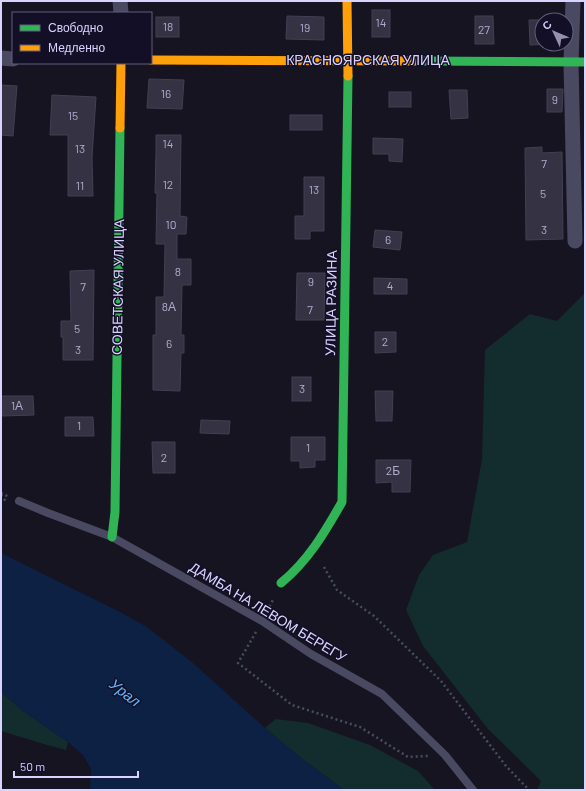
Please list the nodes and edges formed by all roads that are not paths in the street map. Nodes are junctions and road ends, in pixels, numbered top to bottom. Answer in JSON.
{"nodes":[{"id":1,"x":120,"y":1,"type":"edge"},
{"id":2,"x":347,"y":1,"type":"edge"},
{"id":3,"x":573,"y":1,"type":"edge"},
{"id":4,"x":120,"y":12,"type":"edge"},
{"id":5,"x":1,"y":58,"type":"edge"},
{"id":6,"x":12,"y":58,"type":"edge"},
{"id":7,"x":152,"y":60,"type":"edge"},
{"id":8,"x":348,"y":60,"type":"junction"},
{"id":9,"x":578,"y":62,"type":"edge"},
{"id":10,"x":122,"y":64,"type":"edge"},
{"id":11,"x":574,"y":241,"type":"dead end"},
{"id":12,"x":19,"y":501,"type":"dead end"},
{"id":13,"x":112,"y":537,"type":"junction"},
{"id":14,"x":281,"y":583,"type":"road end"},
{"id":15,"x":473,"y":790,"type":"edge"}],
"edges":[{"from":1,"to":4,"type":"street"},
{"from":2,"to":8,"type":"street","name":"УЛИЦА РАЗИНА"},
{"from":3,"to":9,"type":"street"},
{"from":5,"to":6,"type":"street"},
{"from":7,"to":8,"type":"street","name":"КРАСНОЯРСКАЯ УЛИЦА"},
{"from":8,"to":9,"type":"street","name":"КРАСНОЯРСКАЯ УЛИЦА"},
{"from":8,"to":14,"type":"street","name":"УЛИЦА РАЗИНА"},
{"from":9,"to":11,"type":"street"},
{"from":10,"to":13,"type":"street","name":"СОВЕТСКАЯ УЛИЦА"},
{"from":12,"to":13,"type":"lane","name":"ДАМБА НА ЛЕВОМ БЕРЕГУ"},
{"from":13,"to":15,"type":"lane","name":"ДАМБА НА ЛЕВОМ БЕРЕГУ"}]}
